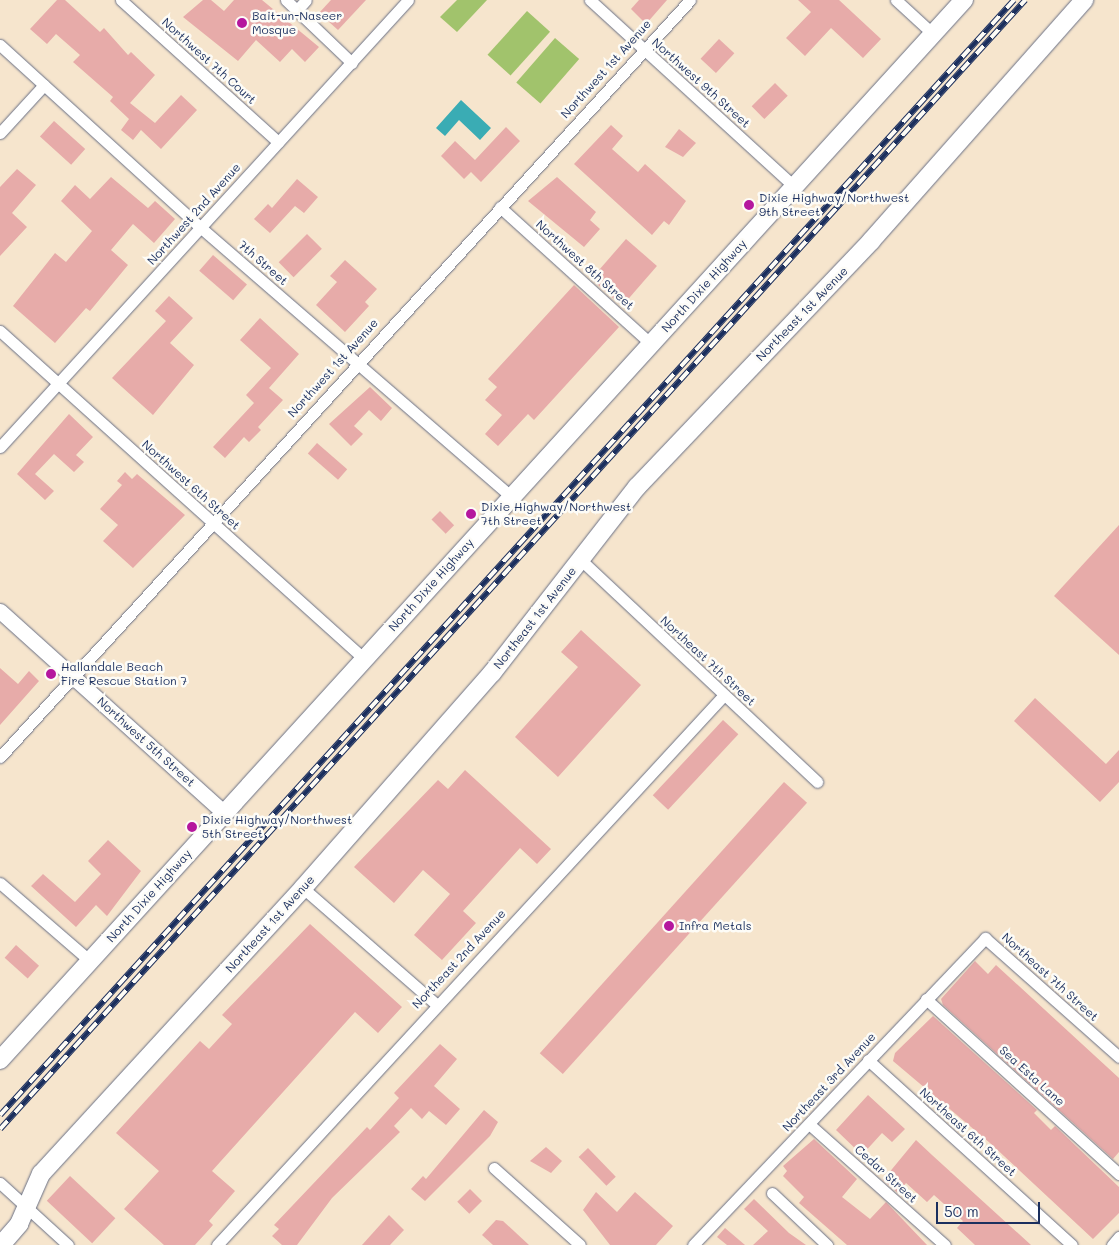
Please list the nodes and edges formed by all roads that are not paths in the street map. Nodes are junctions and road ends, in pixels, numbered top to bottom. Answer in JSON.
{"nodes":[{"id":1,"x":121,"y":0,"type":"edge"},
{"id":2,"x":286,"y":0,"type":"edge"},
{"id":3,"x":306,"y":0,"type":"edge"},
{"id":4,"x":408,"y":0,"type":"edge"},
{"id":5,"x":590,"y":0,"type":"edge"},
{"id":6,"x":690,"y":0,"type":"edge"},
{"id":7,"x":896,"y":0,"type":"edge"},
{"id":8,"x":964,"y":0,"type":"edge"},
{"id":9,"x":1084,"y":0,"type":"edge"},
{"id":10,"x":297,"y":10,"type":"junction"},
{"id":11,"x":933,"y":34,"type":"junction"},
{"id":12,"x":0,"y":45,"type":"edge"},
{"id":13,"x":642,"y":49,"type":"junction"},
{"id":14,"x":352,"y":63,"type":"junction"},
{"id":15,"x":44,"y":85,"type":"junction"},
{"id":16,"x":0,"y":133,"type":"edge"},
{"id":17,"x":278,"y":142,"type":"junction"},
{"id":18,"x":794,"y":186,"type":"junction"},
{"id":19,"x":500,"y":207,"type":"junction"},
{"id":20,"x":200,"y":227,"type":"junction"},
{"id":21,"x":0,"y":331,"type":"edge"},
{"id":22,"x":651,"y":344,"type":"junction"},
{"id":23,"x":358,"y":362,"type":"junction"},
{"id":24,"x":58,"y":384,"type":"junction"},
{"id":25,"x":0,"y":447,"type":"edge"},
{"id":26,"x":512,"y":497,"type":"junction"},
{"id":27,"x":212,"y":522,"type":"junction"},
{"id":28,"x":581,"y":560,"type":"junction"},
{"id":29,"x":0,"y":611,"type":"edge"},
{"id":30,"x":364,"y":659,"type":"junction"},
{"id":31,"x":73,"y":677,"type":"junction"},
{"id":32,"x":724,"y":695,"type":"junction"},
{"id":33,"x":0,"y":757,"type":"edge"},
{"id":34,"x":817,"y":782,"type":"dead end"},
{"id":35,"x":224,"y":813,"type":"junction"},
{"id":36,"x":0,"y":883,"type":"edge"},
{"id":37,"x":303,"y":888,"type":"junction"},
{"id":38,"x":985,"y":938,"type":"joint"},
{"id":39,"x":90,"y":961,"type":"junction"},
{"id":40,"x":926,"y":999,"type":"junction"},
{"id":41,"x":436,"y":1004,"type":"junction"},
{"id":42,"x":1119,"y":1057,"type":"edge"},
{"id":43,"x":0,"y":1060,"type":"edge"},
{"id":44,"x":868,"y":1060,"type":"junction"},
{"id":45,"x":809,"y":1124,"type":"junction"},
{"id":46,"x":494,"y":1168,"type":"dead end"},
{"id":47,"x":1119,"y":1174,"type":"edge"},
{"id":48,"x":0,"y":1183,"type":"edge"},
{"id":49,"x":772,"y":1193,"type":"dead end"},
{"id":50,"x":24,"y":1206,"type":"junction"},
{"id":51,"x":1119,"y":1237,"type":"edge"},
{"id":52,"x":699,"y":1243,"type":"edge"},
{"id":53,"x":1,"y":1245,"type":"edge"},
{"id":54,"x":68,"y":1245,"type":"edge"},
{"id":55,"x":217,"y":1245,"type":"edge"},
{"id":56,"x":580,"y":1245,"type":"edge"},
{"id":57,"x":827,"y":1245,"type":"edge"},
{"id":58,"x":945,"y":1245,"type":"edge"},
{"id":59,"x":1072,"y":1245,"type":"edge"},
{"id":60,"x":1112,"y":1245,"type":"edge"}],
"edges":[{"from":1,"to":17,"type":"street","name":"Northwest 7th Court"},
{"from":2,"to":10,"type":"street"},
{"from":3,"to":10,"type":"street"},
{"from":4,"to":14,"type":"street","name":"Northwest 2nd Avenue"},
{"from":5,"to":13,"type":"street","name":"Northwest 9th Street"},
{"from":6,"to":13,"type":"street","name":"Northwest 1st Avenue"},
{"from":7,"to":11,"type":"street"},
{"from":8,"to":11,"type":"main road","name":"North Dixie Highway"},
{"from":9,"to":28,"type":"main road","name":"Northeast 1st Avenue"},
{"from":10,"to":14,"type":"street"},
{"from":11,"to":18,"type":"main road","name":"North Dixie Highway"},
{"from":12,"to":15,"type":"street","name":"7th Street"},
{"from":13,"to":18,"type":"street","name":"Northwest 9th Street"},
{"from":13,"to":19,"type":"street","name":"Northwest 1st Avenue"},
{"from":14,"to":17,"type":"street","name":"Northwest 2nd Avenue"},
{"from":15,"to":16,"type":"street"},
{"from":15,"to":20,"type":"street","name":"7th Street"},
{"from":17,"to":20,"type":"street","name":"Northwest 2nd Avenue"},
{"from":18,"to":22,"type":"main road","name":"North Dixie Highway"},
{"from":19,"to":22,"type":"street","name":"Northwest 8th Street"},
{"from":19,"to":23,"type":"street","name":"Northwest 1st Avenue"},
{"from":20,"to":23,"type":"street","name":"7th Street"},
{"from":20,"to":24,"type":"street","name":"Northwest 2nd Avenue"},
{"from":21,"to":24,"type":"street","name":"Northwest 6th Street"},
{"from":22,"to":26,"type":"main road","name":"North Dixie Highway"},
{"from":23,"to":26,"type":"street","name":"7th Street"},
{"from":23,"to":27,"type":"street","name":"Northwest 1st Avenue"},
{"from":24,"to":25,"type":"street","name":"Northwest 2nd Avenue"},
{"from":24,"to":27,"type":"street","name":"Northwest 6th Street"},
{"from":26,"to":30,"type":"main road","name":"North Dixie Highway"},
{"from":27,"to":30,"type":"street","name":"Northwest 6th Street"},
{"from":27,"to":31,"type":"street","name":"Northwest 1st Avenue"},
{"from":28,"to":32,"type":"street","name":"Northeast 7th Street"},
{"from":28,"to":37,"type":"main road","name":"Northeast 1st Avenue"},
{"from":29,"to":31,"type":"street","name":"Northwest 5th Street"},
{"from":30,"to":35,"type":"main road","name":"North Dixie Highway"},
{"from":31,"to":33,"type":"street","name":"Northwest 1st Avenue"},
{"from":31,"to":35,"type":"street","name":"Northwest 5th Street"},
{"from":32,"to":34,"type":"street","name":"Northeast 7th Street"},
{"from":32,"to":41,"type":"street","name":"Northeast 2nd Avenue"},
{"from":35,"to":39,"type":"main road","name":"North Dixie Highway"},
{"from":36,"to":39,"type":"street"},
{"from":37,"to":41,"type":"street"},
{"from":37,"to":50,"type":"main road","name":"Northeast 1st Avenue"},
{"from":38,"to":40,"type":"street","name":"Northeast 3rd Avenue"},
{"from":38,"to":42,"type":"street","name":"Northeast 7th Street"},
{"from":39,"to":43,"type":"main road","name":"North Dixie Highway"},
{"from":40,"to":44,"type":"street","name":"Northeast 3rd Avenue"},
{"from":40,"to":47,"type":"street","name":"Sea Esta Lane"},
{"from":41,"to":55,"type":"street","name":"Northeast 2nd Avenue"},
{"from":44,"to":45,"type":"street","name":"Northeast 3rd Avenue"},
{"from":44,"to":59,"type":"street","name":"Northeast 6th Street"},
{"from":45,"to":52,"type":"street","name":"Northeast 3rd Avenue"},
{"from":45,"to":58,"type":"street","name":"Cedar Street"},
{"from":46,"to":56,"type":"street"},
{"from":48,"to":50,"type":"street"},
{"from":49,"to":57,"type":"street"},
{"from":50,"to":53,"type":"main road","name":"Northeast 1st Avenue"},
{"from":50,"to":54,"type":"street"},
{"from":51,"to":60,"type":"street"}]}
